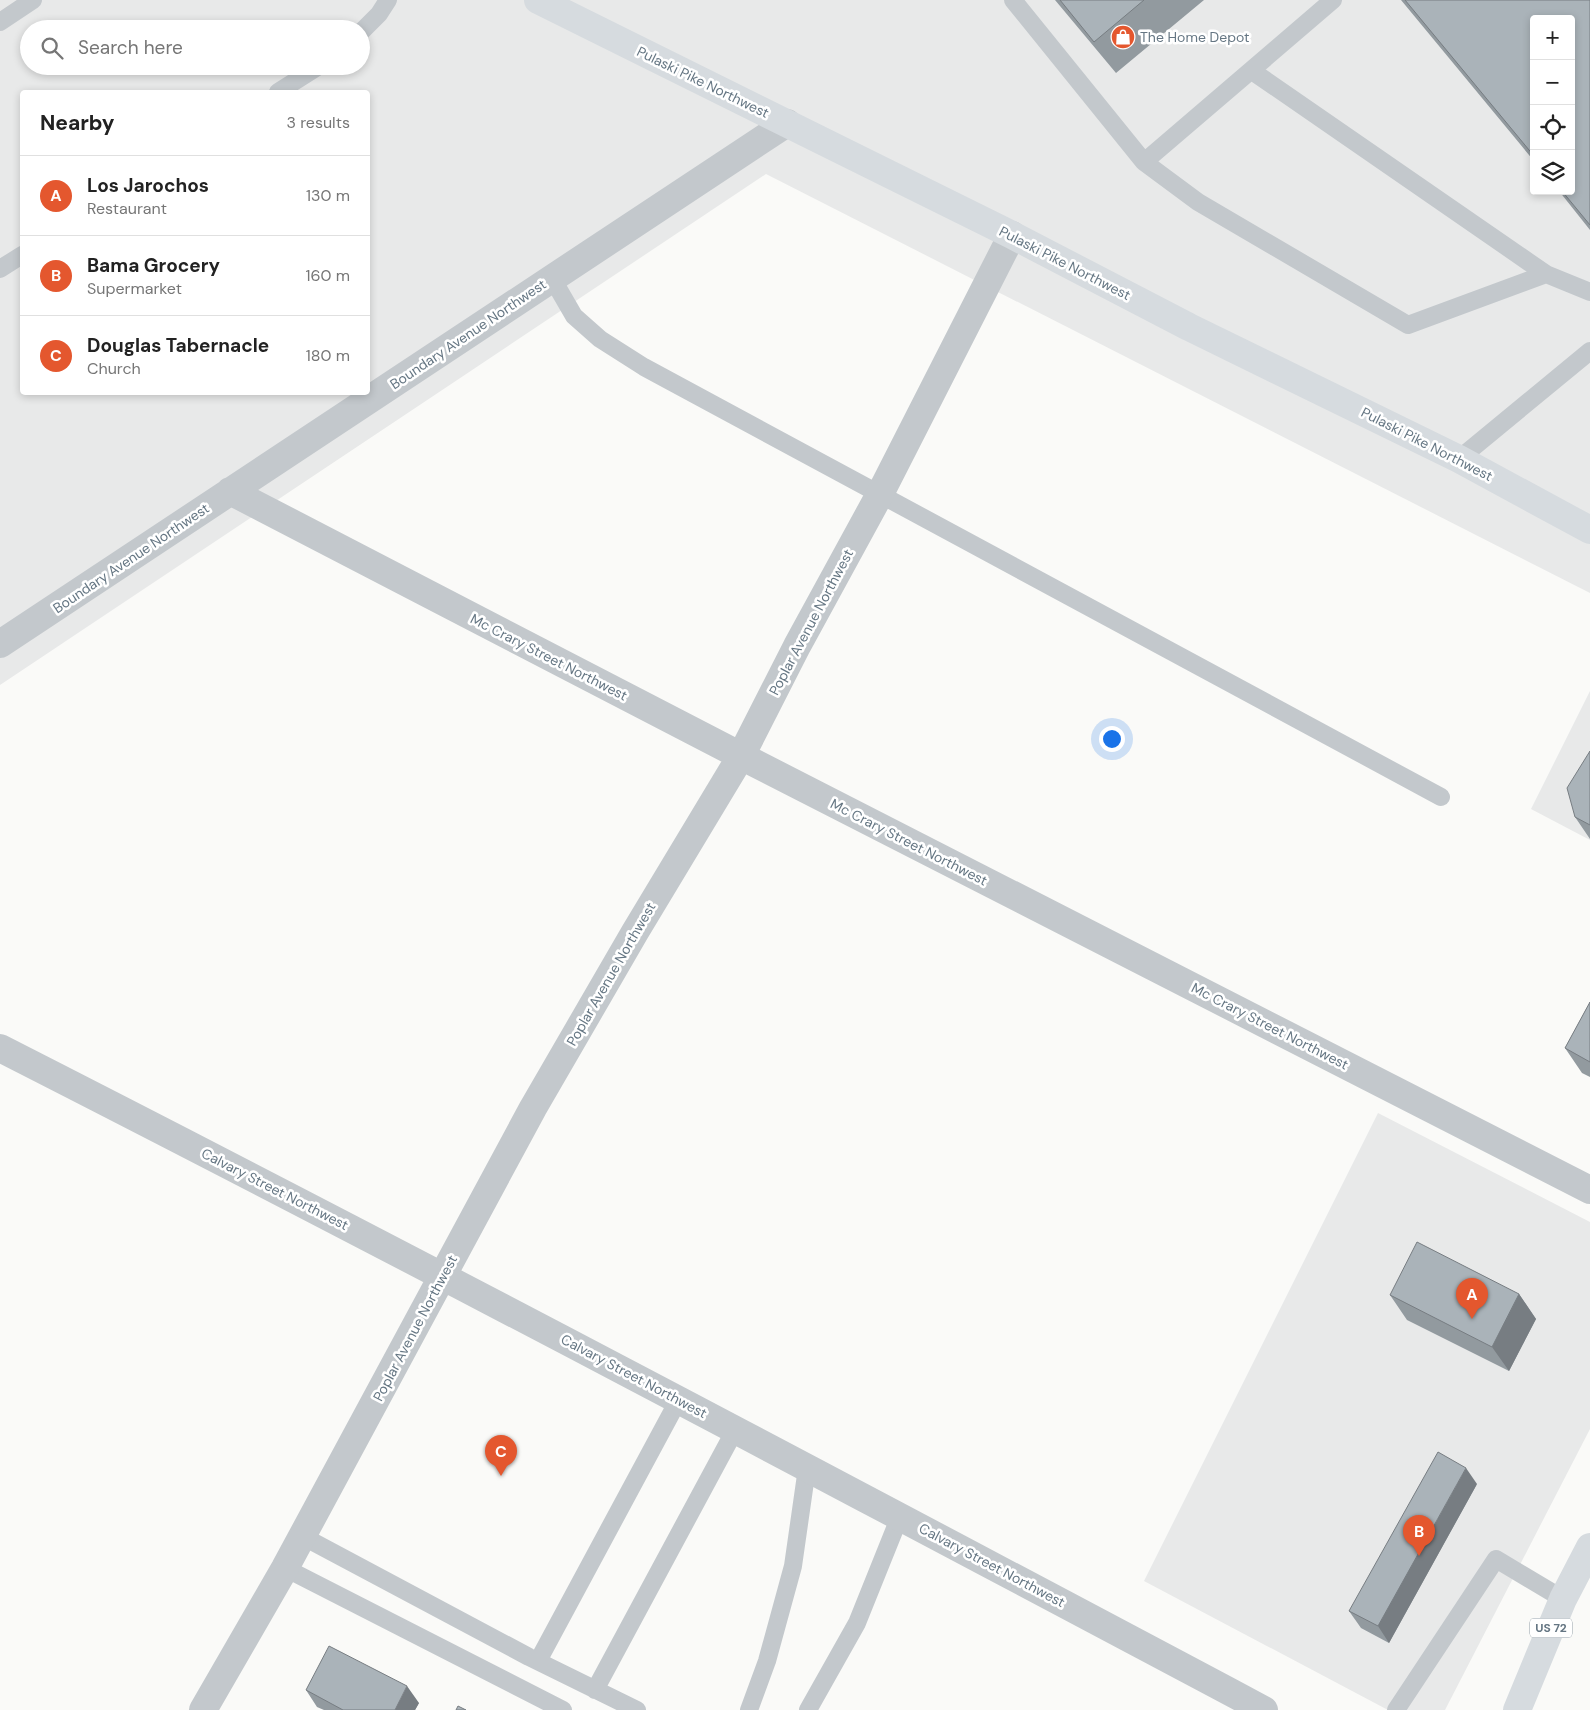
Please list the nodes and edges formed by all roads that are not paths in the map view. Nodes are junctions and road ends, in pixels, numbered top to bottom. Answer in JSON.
{"nodes":[{"id":1,"x":33,"y":0,"type":"edge"},
{"id":2,"x":388,"y":0,"type":"edge"},
{"id":3,"x":538,"y":0,"type":"edge"},
{"id":4,"x":1013,"y":0,"type":"edge"},
{"id":5,"x":1333,"y":0,"type":"edge"},
{"id":6,"x":0,"y":22,"type":"edge"},
{"id":7,"x":370,"y":23,"type":"edge"},
{"id":8,"x":1252,"y":71,"type":"junction"},
{"id":9,"x":305,"y":75,"type":"edge"},
{"id":10,"x":281,"y":90,"type":"edge"},
{"id":11,"x":787,"y":123,"type":"junction"},
{"id":12,"x":1144,"y":162,"type":"junction"},
{"id":13,"x":1012,"y":235,"type":"junction"},
{"id":14,"x":20,"y":256,"type":"edge"},
{"id":15,"x":0,"y":269,"type":"edge"},
{"id":16,"x":1546,"y":274,"type":"junction"},
{"id":17,"x":552,"y":278,"type":"junction"},
{"id":18,"x":1590,"y":292,"type":"edge"},
{"id":19,"x":1590,"y":351,"type":"edge"},
{"id":20,"x":1459,"y":458,"type":"junction"},
{"id":21,"x":230,"y":492,"type":"junction"},
{"id":22,"x":880,"y":494,"type":"junction"},
{"id":23,"x":1590,"y":530,"type":"edge"},
{"id":24,"x":0,"y":644,"type":"edge"},
{"id":25,"x":741,"y":756,"type":"junction"},
{"id":26,"x":1441,"y":797,"type":"dead end"},
{"id":27,"x":0,"y":1048,"type":"edge"},
{"id":28,"x":1590,"y":1190,"type":"edge"},
{"id":29,"x":443,"y":1276,"type":"junction"},
{"id":30,"x":679,"y":1400,"type":"junction"},
{"id":31,"x":735,"y":1430,"type":"junction"},
{"id":32,"x":807,"y":1468,"type":"junction"},
{"id":33,"x":900,"y":1516,"type":"junction"},
{"id":34,"x":302,"y":1536,"type":"junction"},
{"id":35,"x":1590,"y":1547,"type":"edge"},
{"id":36,"x":285,"y":1568,"type":"junction"},
{"id":37,"x":1563,"y":1599,"type":"junction"},
{"id":38,"x":538,"y":1661,"type":"junction"},
{"id":39,"x":595,"y":1690,"type":"junction"},
{"id":40,"x":203,"y":1710,"type":"edge"},
{"id":41,"x":563,"y":1710,"type":"edge"},
{"id":42,"x":637,"y":1710,"type":"edge"},
{"id":43,"x":749,"y":1710,"type":"edge"},
{"id":44,"x":808,"y":1710,"type":"edge"},
{"id":45,"x":1264,"y":1710,"type":"edge"},
{"id":46,"x":1396,"y":1710,"type":"edge"},
{"id":47,"x":1517,"y":1710,"type":"edge"}],
"edges":[{"from":1,"to":6,"type":"lane"},
{"from":2,"to":7,"type":"lane"},
{"from":3,"to":11,"type":"main road","name":"Pulaski Pike Northwest"},
{"from":4,"to":12,"type":"lane"},
{"from":5,"to":8,"type":"lane"},
{"from":8,"to":12,"type":"lane"},
{"from":8,"to":16,"type":"lane"},
{"from":9,"to":10,"type":"lane"},
{"from":11,"to":13,"type":"main road","name":"Pulaski Pike Northwest"},
{"from":11,"to":17,"type":"street","name":"Boundary Avenue Northwest"},
{"from":12,"to":16,"type":"lane"},
{"from":13,"to":20,"type":"main road","name":"Pulaski Pike Northwest"},
{"from":13,"to":22,"type":"street","name":"Poplar Avenue Northwest"},
{"from":14,"to":15,"type":"lane"},
{"from":16,"to":18,"type":"lane"},
{"from":17,"to":21,"type":"street","name":"Boundary Avenue Northwest"},
{"from":17,"to":22,"type":"lane"},
{"from":19,"to":20,"type":"lane"},
{"from":20,"to":23,"type":"main road","name":"Pulaski Pike Northwest"},
{"from":21,"to":24,"type":"street","name":"Boundary Avenue Northwest"},
{"from":21,"to":25,"type":"street","name":"Mc Crary Street Northwest"},
{"from":22,"to":25,"type":"street","name":"Poplar Avenue Northwest"},
{"from":22,"to":26,"type":"lane"},
{"from":25,"to":28,"type":"street","name":"Mc Crary Street Northwest"},
{"from":25,"to":29,"type":"street","name":"Poplar Avenue Northwest"},
{"from":27,"to":29,"type":"street","name":"Calvary Street Northwest"},
{"from":29,"to":30,"type":"street","name":"Calvary Street Northwest"},
{"from":29,"to":34,"type":"street","name":"Poplar Avenue Northwest"},
{"from":30,"to":31,"type":"street","name":"Calvary Street Northwest"},
{"from":30,"to":38,"type":"lane"},
{"from":31,"to":32,"type":"street","name":"Calvary Street Northwest"},
{"from":31,"to":39,"type":"lane"},
{"from":32,"to":33,"type":"street","name":"Calvary Street Northwest"},
{"from":32,"to":43,"type":"lane"},
{"from":33,"to":44,"type":"lane"},
{"from":33,"to":45,"type":"street","name":"Calvary Street Northwest"},
{"from":34,"to":36,"type":"street","name":"Poplar Avenue Northwest"},
{"from":34,"to":38,"type":"lane"},
{"from":35,"to":37,"type":"main road","number":"US 72"},
{"from":36,"to":40,"type":"street","name":"Poplar Avenue Northwest"},
{"from":36,"to":41,"type":"lane"},
{"from":37,"to":46,"type":"lane"},
{"from":37,"to":47,"type":"main road","number":"US 72"},
{"from":38,"to":39,"type":"lane"},
{"from":39,"to":42,"type":"lane"}]}
